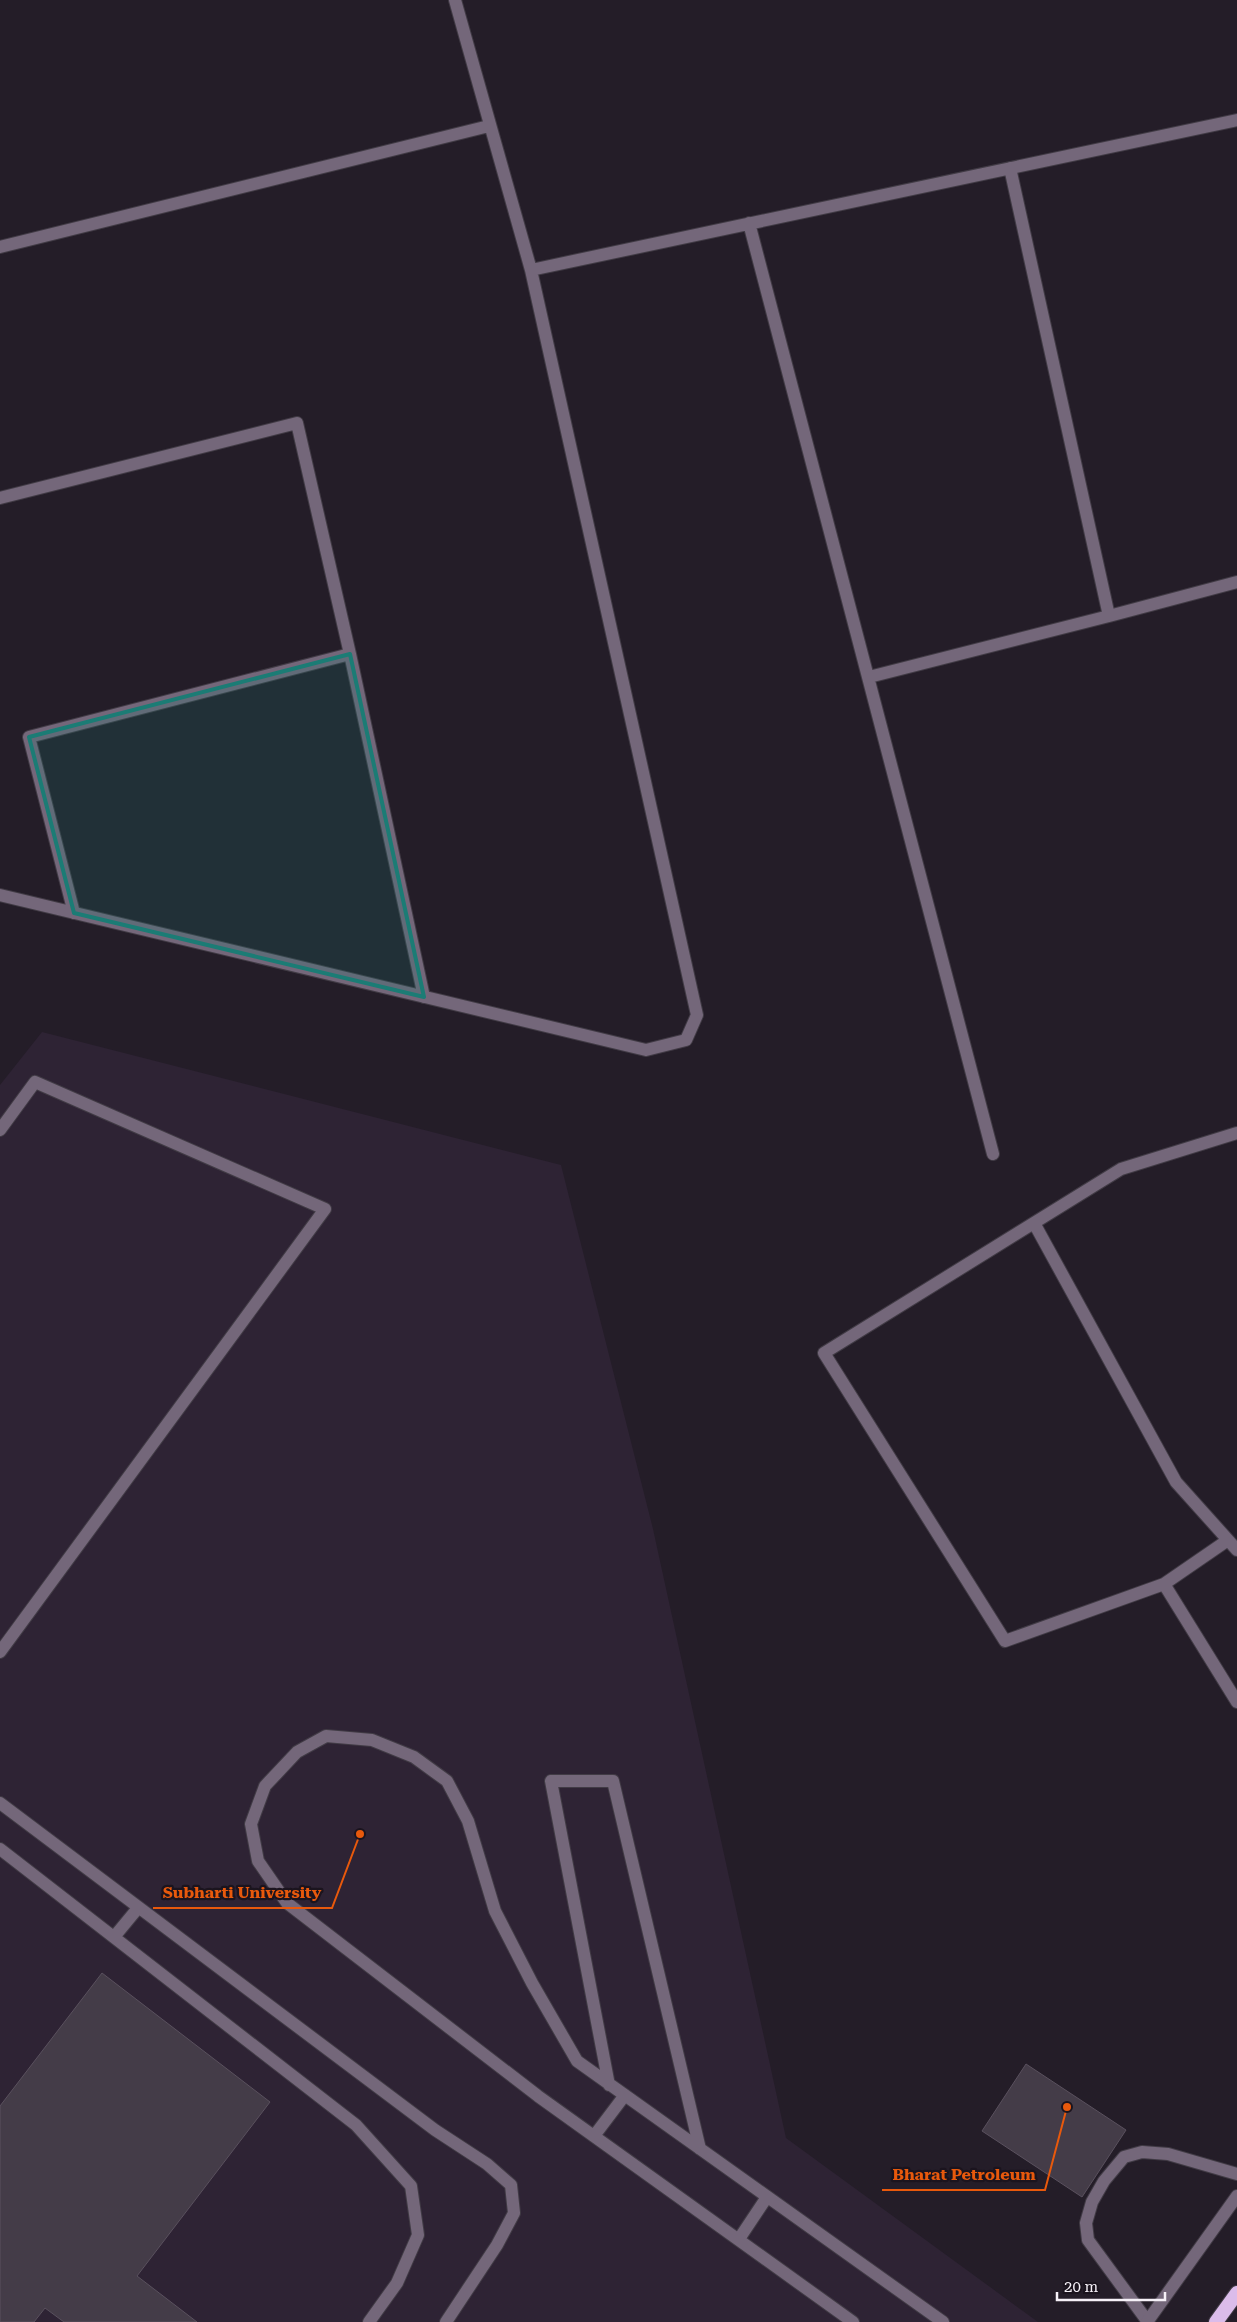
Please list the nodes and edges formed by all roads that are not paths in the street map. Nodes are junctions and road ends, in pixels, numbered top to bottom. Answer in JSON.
{"nodes":[{"id":1,"x":455,"y":0,"type":"edge"},
{"id":2,"x":1237,"y":120,"type":"edge"},
{"id":3,"x":489,"y":126,"type":"junction"},
{"id":4,"x":1010,"y":168,"type":"junction"},
{"id":5,"x":749,"y":223,"type":"junction"},
{"id":6,"x":0,"y":247,"type":"edge"},
{"id":7,"x":531,"y":270,"type":"junction"},
{"id":8,"x":0,"y":498,"type":"edge"},
{"id":9,"x":1237,"y":582,"type":"edge"},
{"id":10,"x":1109,"y":616,"type":"junction"},
{"id":11,"x":350,"y":654,"type":"junction"},
{"id":12,"x":869,"y":677,"type":"junction"},
{"id":13,"x":0,"y":895,"type":"edge"},
{"id":14,"x":74,"y":913,"type":"junction"},
{"id":15,"x":424,"y":997,"type":"junction"},
{"id":16,"x":0,"y":1130,"type":"edge"},
{"id":17,"x":1237,"y":1133,"type":"edge"},
{"id":18,"x":993,"y":1154,"type":"dead end"},
{"id":19,"x":1034,"y":1223,"type":"junction"},
{"id":20,"x":1228,"y":1540,"type":"junction"},
{"id":21,"x":1237,"y":1550,"type":"edge"},
{"id":22,"x":1164,"y":1584,"type":"junction"},
{"id":23,"x":0,"y":1652,"type":"edge"},
{"id":24,"x":1237,"y":1702,"type":"edge"},
{"id":25,"x":0,"y":1803,"type":"edge"},
{"id":26,"x":0,"y":1849,"type":"edge"},
{"id":27,"x":138,"y":1908,"type":"junction"},
{"id":28,"x":114,"y":1937,"type":"junction"},
{"id":29,"x":609,"y":2084,"type":"junction"},
{"id":30,"x":625,"y":2096,"type":"junction"},
{"id":31,"x":594,"y":2136,"type":"junction"},
{"id":32,"x":700,"y":2150,"type":"junction"},
{"id":33,"x":1237,"y":2174,"type":"edge"},
{"id":34,"x":1237,"y":2196,"type":"edge"},
{"id":35,"x":767,"y":2197,"type":"junction"},
{"id":36,"x":738,"y":2239,"type":"junction"},
{"id":37,"x":1237,"y":2293,"type":"edge"},
{"id":38,"x":369,"y":2322,"type":"edge"},
{"id":39,"x":446,"y":2322,"type":"edge"},
{"id":40,"x":854,"y":2322,"type":"edge"},
{"id":41,"x":943,"y":2322,"type":"edge"},
{"id":42,"x":1148,"y":2322,"type":"edge"},
{"id":43,"x":1216,"y":2322,"type":"edge"}],
"edges":[{"from":1,"to":3,"type":"street"},
{"from":2,"to":4,"type":"street"},
{"from":3,"to":6,"type":"street"},
{"from":3,"to":7,"type":"street"},
{"from":4,"to":5,"type":"street"},
{"from":4,"to":10,"type":"street"},
{"from":5,"to":7,"type":"street"},
{"from":5,"to":12,"type":"street"},
{"from":7,"to":15,"type":"street"},
{"from":8,"to":11,"type":"street"},
{"from":9,"to":10,"type":"street"},
{"from":10,"to":12,"type":"street"},
{"from":11,"to":14,"type":"street"},
{"from":11,"to":15,"type":"street"},
{"from":12,"to":18,"type":"street"},
{"from":13,"to":14,"type":"street"},
{"from":14,"to":15,"type":"street"},
{"from":16,"to":23,"type":"street"},
{"from":17,"to":19,"type":"street"},
{"from":19,"to":20,"type":"street"},
{"from":19,"to":22,"type":"street"},
{"from":20,"to":21,"type":"street"},
{"from":20,"to":22,"type":"street"},
{"from":22,"to":24,"type":"street"},
{"from":25,"to":27,"type":"street"},
{"from":26,"to":28,"type":"street"},
{"from":27,"to":28,"type":"street"},
{"from":27,"to":39,"type":"street"},
{"from":28,"to":38,"type":"street"},
{"from":29,"to":30,"type":"street"},
{"from":29,"to":31,"type":"street"},
{"from":29,"to":32,"type":"street"},
{"from":30,"to":31,"type":"street"},
{"from":30,"to":32,"type":"street"},
{"from":31,"to":36,"type":"street"},
{"from":32,"to":35,"type":"street"},
{"from":33,"to":42,"type":"street"},
{"from":34,"to":42,"type":"street"},
{"from":35,"to":36,"type":"street"},
{"from":35,"to":41,"type":"street"},
{"from":36,"to":40,"type":"street"},
{"from":37,"to":43,"type":"highway"}]}
